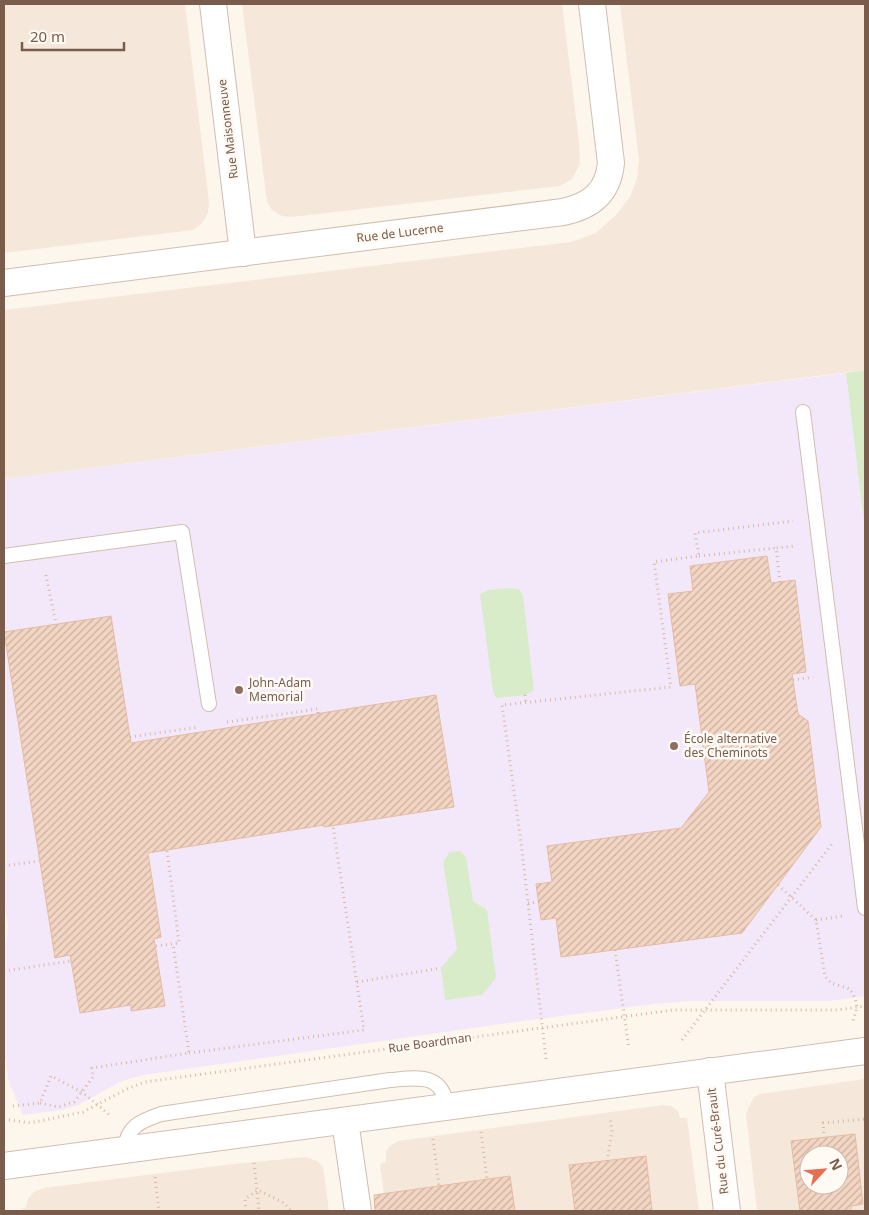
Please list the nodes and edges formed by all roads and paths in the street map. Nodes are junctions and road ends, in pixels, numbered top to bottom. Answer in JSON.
{"nodes":[{"id":1,"x":213,"y":4,"type":"edge"},
{"id":2,"x":592,"y":4,"type":"edge"},
{"id":3,"x":243,"y":253,"type":"junction"},
{"id":4,"x":4,"y":282,"type":"edge"},
{"id":5,"x":803,"y":412,"type":"dead end"},
{"id":6,"x":798,"y":520,"type":"dead end"},
{"id":7,"x":801,"y":545,"type":"dead end"},
{"id":8,"x":776,"y":548,"type":"junction"},
{"id":9,"x":4,"y":556,"type":"edge"},
{"id":10,"x":699,"y":556,"type":"junction"},
{"id":11,"x":780,"y":582,"type":"dead end"},
{"id":12,"x":50,"y":597,"type":"dead end"},
{"id":13,"x":56,"y":624,"type":"dead end"},
{"id":14,"x":818,"y":677,"type":"dead end"},
{"id":15,"x":793,"y":680,"type":"dead end"},
{"id":16,"x":526,"y":695,"type":"dead end"},
{"id":17,"x":526,"y":703,"type":"junction"},
{"id":18,"x":209,"y":704,"type":"dead end"},
{"id":19,"x":333,"y":826,"type":"dead end"},
{"id":20,"x":833,"y":843,"type":"dead end"},
{"id":21,"x":167,"y":850,"type":"dead end"},
{"id":22,"x":39,"y":861,"type":"dead end"},
{"id":23,"x":4,"y":866,"type":"edge"},
{"id":24,"x":778,"y":885,"type":"dead end"},
{"id":25,"x":792,"y":897,"type":"junction"},
{"id":26,"x":539,"y":902,"type":"dead end"},
{"id":27,"x":528,"y":903,"type":"junction"},
{"id":28,"x":865,"y":908,"type":"edge"},
{"id":29,"x":173,"y":944,"type":"junction"},
{"id":30,"x":156,"y":946,"type":"dead end"},
{"id":31,"x":616,"y":950,"type":"dead end"},
{"id":32,"x":71,"y":960,"type":"dead end"},
{"id":33,"x":441,"y":968,"type":"dead end"},
{"id":34,"x":4,"y":971,"type":"edge"},
{"id":35,"x":357,"y":982,"type":"junction"},
{"id":36,"x":865,"y":1006,"type":"edge"},
{"id":37,"x":857,"y":1007,"type":"junction"},
{"id":38,"x":705,"y":1009,"type":"junction"},
{"id":39,"x":624,"y":1016,"type":"junction"},
{"id":40,"x":850,"y":1026,"type":"dead end"},
{"id":41,"x":542,"y":1027,"type":"junction"},
{"id":42,"x":682,"y":1040,"type":"dead end"},
{"id":43,"x":629,"y":1049,"type":"dead end"},
{"id":44,"x":865,"y":1051,"type":"edge"},
{"id":45,"x":189,"y":1053,"type":"junction"},
{"id":46,"x":546,"y":1059,"type":"dead end"},
{"id":47,"x":710,"y":1071,"type":"junction"},
{"id":48,"x":82,"y":1092,"type":"junction"},
{"id":49,"x":40,"y":1103,"type":"junction"},
{"id":50,"x":97,"y":1105,"type":"junction"},
{"id":51,"x":13,"y":1106,"type":"dead end"},
{"id":52,"x":447,"y":1107,"type":"junction"},
{"id":53,"x":609,"y":1109,"type":"dead end"},
{"id":54,"x":110,"y":1116,"type":"dead end"},
{"id":55,"x":4,"y":1119,"type":"edge"},
{"id":56,"x":865,"y":1119,"type":"edge"},
{"id":57,"x":345,"y":1121,"type":"junction"},
{"id":58,"x":480,"y":1126,"type":"dead end"},
{"id":59,"x":432,"y":1132,"type":"dead end"},
{"id":60,"x":824,"y":1138,"type":"dead end"},
{"id":61,"x":125,"y":1149,"type":"junction"},
{"id":62,"x":253,"y":1157,"type":"dead end"},
{"id":63,"x":607,"y":1160,"type":"dead end"},
{"id":64,"x":4,"y":1166,"type":"edge"},
{"id":65,"x":154,"y":1170,"type":"dead end"},
{"id":66,"x":487,"y":1179,"type":"dead end"},
{"id":67,"x":439,"y":1185,"type":"dead end"},
{"id":68,"x":258,"y":1190,"type":"junction"},
{"id":69,"x":260,"y":1210,"type":"dead end"},
{"id":70,"x":159,"y":1211,"type":"edge"},
{"id":71,"x":246,"y":1211,"type":"edge"},
{"id":72,"x":291,"y":1211,"type":"edge"},
{"id":73,"x":358,"y":1211,"type":"edge"},
{"id":74,"x":727,"y":1211,"type":"edge"}],
"edges":[{"from":1,"to":3,"type":"street","name":"Rue Maisonneuve"},
{"from":2,"to":3,"type":"street","name":"Rue de Lucerne"},
{"from":3,"to":4,"type":"street","name":"Rue de Lucerne"},
{"from":5,"to":28,"type":"lane"},
{"from":6,"to":10,"type":"path"},
{"from":7,"to":8,"type":"path"},
{"from":8,"to":10,"type":"path"},
{"from":8,"to":11,"type":"path"},
{"from":9,"to":18,"type":"lane"},
{"from":10,"to":17,"type":"path"},
{"from":12,"to":13,"type":"path"},
{"from":14,"to":15,"type":"path"},
{"from":16,"to":17,"type":"path"},
{"from":17,"to":27,"type":"path"},
{"from":19,"to":35,"type":"path"},
{"from":20,"to":25,"type":"path"},
{"from":21,"to":29,"type":"path"},
{"from":22,"to":23,"type":"path"},
{"from":24,"to":25,"type":"path"},
{"from":25,"to":37,"type":"path"},
{"from":25,"to":38,"type":"path"},
{"from":26,"to":27,"type":"path"},
{"from":27,"to":41,"type":"path"},
{"from":29,"to":30,"type":"path"},
{"from":29,"to":45,"type":"path"},
{"from":31,"to":39,"type":"path"},
{"from":32,"to":34,"type":"path"},
{"from":33,"to":35,"type":"path"},
{"from":35,"to":45,"type":"path"},
{"from":36,"to":37,"type":"path","name":"Rue Boardman"},
{"from":37,"to":38,"type":"path","name":"Rue Boardman"},
{"from":37,"to":40,"type":"path"},
{"from":38,"to":39,"type":"path","name":"Rue Boardman"},
{"from":38,"to":42,"type":"path"},
{"from":39,"to":41,"type":"path","name":"Rue Boardman"},
{"from":39,"to":43,"type":"path"},
{"from":41,"to":46,"type":"path"},
{"from":41,"to":50,"type":"path","name":"Rue Boardman"},
{"from":44,"to":47,"type":"street"},
{"from":45,"to":48,"type":"path"},
{"from":47,"to":52,"type":"street"},
{"from":47,"to":74,"type":"street","name":"Rue du Curé-Brault"},
{"from":48,"to":49,"type":"path"},
{"from":48,"to":49,"type":"path"},
{"from":48,"to":50,"type":"path"},
{"from":49,"to":51,"type":"path"},
{"from":50,"to":54,"type":"path"},
{"from":50,"to":55,"type":"path","name":"Rue Boardman"},
{"from":52,"to":57,"type":"street"},
{"from":52,"to":61,"type":"lane"},
{"from":53,"to":63,"type":"path"},
{"from":56,"to":60,"type":"path"},
{"from":57,"to":61,"type":"street"},
{"from":57,"to":73,"type":"street"},
{"from":58,"to":66,"type":"path"},
{"from":59,"to":67,"type":"path"},
{"from":61,"to":64,"type":"street"},
{"from":62,"to":68,"type":"path"},
{"from":65,"to":70,"type":"path"},
{"from":68,"to":69,"type":"path"},
{"from":68,"to":71,"type":"path"},
{"from":68,"to":72,"type":"path"}]}
